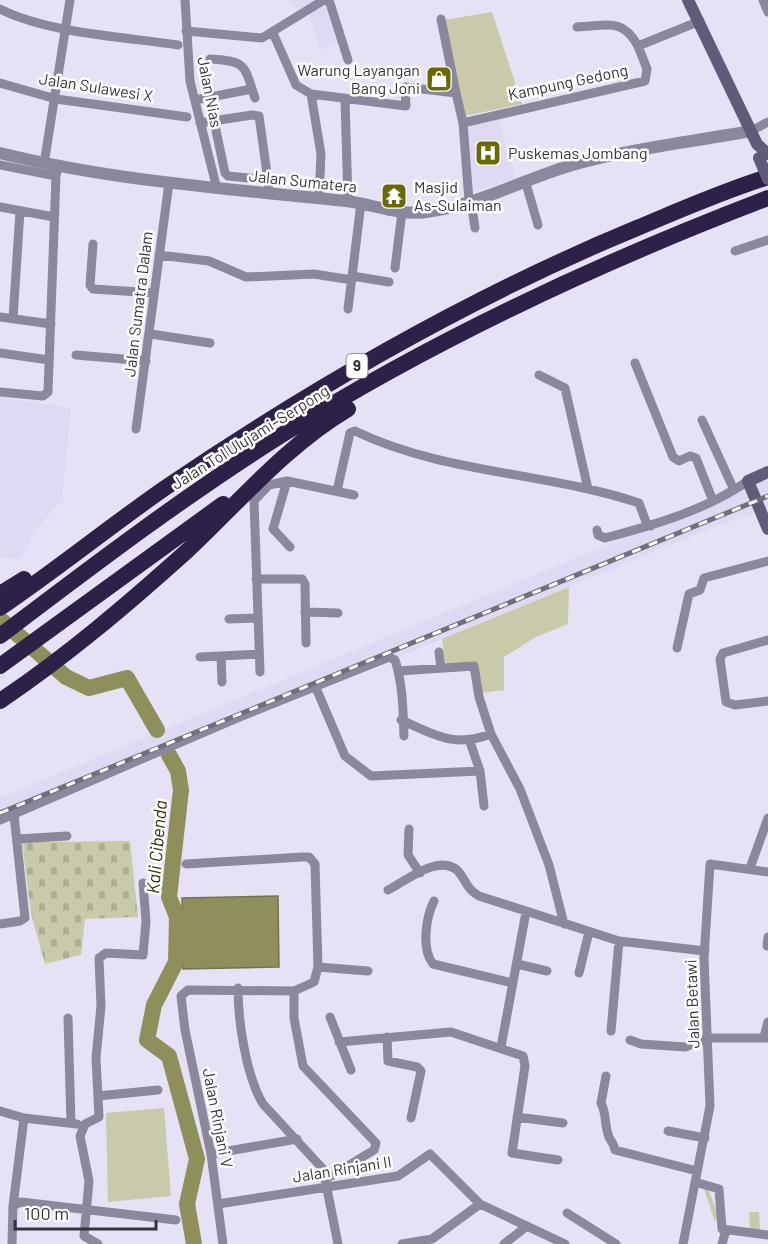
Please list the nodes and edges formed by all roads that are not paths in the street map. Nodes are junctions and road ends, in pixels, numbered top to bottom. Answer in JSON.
{"nodes":[{"id":1,"x":70,"y":0,"type":"edge"},
{"id":2,"x":185,"y":0,"type":"edge"},
{"id":3,"x":327,"y":0,"type":"edge"},
{"id":4,"x":688,"y":0,"type":"edge"},
{"id":5,"x":763,"y":0,"type":"edge"},
{"id":6,"x":0,"y":9,"type":"edge"},
{"id":7,"x":768,"y":12,"type":"edge"},
{"id":8,"x":441,"y":19,"type":"dead end"},
{"id":9,"x":700,"y":21,"type":"junction"},
{"id":10,"x":577,"y":27,"type":"dead end"},
{"id":11,"x":66,"y":28,"type":"junction"},
{"id":12,"x":186,"y":31,"type":"junction"},
{"id":13,"x":273,"y":33,"type":"junction"},
{"id":14,"x":178,"y":45,"type":"dead end"},
{"id":15,"x":638,"y":46,"type":"junction"},
{"id":16,"x":210,"y":59,"type":"dead end"},
{"id":17,"x":348,"y":60,"type":"dead end"},
{"id":18,"x":0,"y":83,"type":"edge"},
{"id":19,"x":456,"y":93,"type":"junction"},
{"id":20,"x":310,"y":94,"type":"junction"},
{"id":21,"x":56,"y":99,"type":"junction"},
{"id":22,"x":195,"y":100,"type":"junction"},
{"id":23,"x":345,"y":100,"type":"junction"},
{"id":24,"x":188,"y":117,"type":"dead end"},
{"id":25,"x":214,"y":121,"type":"junction"},
{"id":26,"x":768,"y":122,"type":"edge"},
{"id":27,"x":200,"y":123,"type":"junction"},
{"id":28,"x":463,"y":123,"type":"junction"},
{"id":29,"x":751,"y":131,"type":"junction"},
{"id":30,"x":0,"y":153,"type":"edge"},
{"id":31,"x":763,"y":156,"type":"edge"},
{"id":32,"x":44,"y":164,"type":"junction"},
{"id":33,"x":0,"y":165,"type":"edge"},
{"id":34,"x":57,"y":171,"type":"junction"},
{"id":35,"x":768,"y":178,"type":"edge"},
{"id":36,"x":268,"y":180,"type":"junction"},
{"id":37,"x":525,"y":180,"type":"junction"},
{"id":38,"x":169,"y":183,"type":"junction"},
{"id":39,"x":217,"y":189,"type":"junction"},
{"id":40,"x":270,"y":195,"type":"junction"},
{"id":41,"x":768,"y":198,"type":"edge"},
{"id":42,"x":319,"y":199,"type":"junction"},
{"id":43,"x":348,"y":201,"type":"junction"},
{"id":44,"x":470,"y":201,"type":"junction"},
{"id":45,"x":361,"y":203,"type":"junction"},
{"id":46,"x":0,"y":207,"type":"edge"},
{"id":47,"x":20,"y":211,"type":"junction"},
{"id":48,"x":402,"y":212,"type":"junction"},
{"id":49,"x":54,"y":217,"type":"junction"},
{"id":50,"x":538,"y":225,"type":"dead end"},
{"id":51,"x":475,"y":228,"type":"dead end"},
{"id":52,"x":768,"y":240,"type":"edge"},
{"id":53,"x":93,"y":244,"type":"dead end"},
{"id":54,"x":642,"y":249,"type":"junction"},
{"id":55,"x":735,"y":251,"type":"dead end"},
{"id":56,"x":159,"y":255,"type":"junction"},
{"id":57,"x":395,"y":268,"type":"dead end"},
{"id":58,"x":352,"y":278,"type":"junction"},
{"id":59,"x":389,"y":282,"type":"dead end"},
{"id":60,"x":154,"y":293,"type":"junction"},
{"id":61,"x":348,"y":309,"type":"dead end"},
{"id":62,"x":0,"y":317,"type":"edge"},
{"id":63,"x":14,"y":320,"type":"junction"},
{"id":64,"x":51,"y":324,"type":"junction"},
{"id":65,"x":151,"y":334,"type":"junction"},
{"id":66,"x":210,"y":343,"type":"dead end"},
{"id":67,"x":0,"y":353,"type":"edge"},
{"id":68,"x":76,"y":356,"type":"dead end"},
{"id":69,"x":48,"y":360,"type":"junction"},
{"id":70,"x":147,"y":361,"type":"junction"},
{"id":71,"x":634,"y":363,"type":"dead end"},
{"id":72,"x":539,"y":375,"type":"dead end"},
{"id":73,"x":0,"y":392,"type":"edge"},
{"id":74,"x":702,"y":420,"type":"dead end"},
{"id":75,"x":136,"y":429,"type":"dead end"},
{"id":76,"x":274,"y":467,"type":"junction"},
{"id":77,"x":768,"y":472,"type":"edge"},
{"id":78,"x":287,"y":481,"type":"junction"},
{"id":79,"x":748,"y":481,"type":"junction"},
{"id":80,"x":588,"y":489,"type":"junction"},
{"id":81,"x":734,"y":490,"type":"junction"},
{"id":82,"x":337,"y":491,"type":"junction"},
{"id":83,"x":354,"y":495,"type":"dead end"},
{"id":84,"x":713,"y":501,"type":"junction"},
{"id":85,"x":651,"y":526,"type":"junction"},
{"id":86,"x":597,"y":530,"type":"dead end"},
{"id":87,"x":767,"y":531,"type":"edge"},
{"id":88,"x":290,"y":547,"type":"dead end"},
{"id":89,"x":768,"y":561,"type":"edge"},
{"id":90,"x":256,"y":579,"type":"junction"},
{"id":91,"x":21,"y":587,"type":"junction"},
{"id":92,"x":0,"y":594,"type":"edge"},
{"id":93,"x":0,"y":608,"type":"edge"},
{"id":94,"x":305,"y":612,"type":"junction"},
{"id":95,"x":338,"y":613,"type":"dead end"},
{"id":96,"x":257,"y":618,"type":"junction"},
{"id":97,"x":229,"y":619,"type":"dead end"},
{"id":98,"x":0,"y":636,"type":"edge"},
{"id":99,"x":768,"y":642,"type":"edge"},
{"id":100,"x":306,"y":643,"type":"dead end"},
{"id":101,"x":677,"y":648,"type":"dead end"},
{"id":102,"x":439,"y":652,"type":"dead end"},
{"id":103,"x":259,"y":654,"type":"junction"},
{"id":104,"x":221,"y":656,"type":"junction"},
{"id":105,"x":200,"y":657,"type":"dead end"},
{"id":106,"x":0,"y":666,"type":"edge"},
{"id":107,"x":441,"y":668,"type":"junction"},
{"id":108,"x":399,"y":671,"type":"junction"},
{"id":109,"x":260,"y":672,"type":"dead end"},
{"id":110,"x":222,"y":682,"type":"dead end"},
{"id":111,"x":316,"y":688,"type":"junction"},
{"id":112,"x":768,"y":701,"type":"edge"},
{"id":113,"x":0,"y":702,"type":"edge"},
{"id":114,"x":401,"y":720,"type":"junction"},
{"id":115,"x":491,"y":734,"type":"junction"},
{"id":116,"x":404,"y":736,"type":"dead end"},
{"id":117,"x":470,"y":742,"type":"junction"},
{"id":118,"x":480,"y":771,"type":"junction"},
{"id":119,"x":484,"y":806,"type":"dead end"},
{"id":120,"x":14,"y":815,"type":"junction"},
{"id":121,"x":768,"y":818,"type":"edge"},
{"id":122,"x":0,"y":820,"type":"edge"},
{"id":123,"x":409,"y":829,"type":"dead end"},
{"id":124,"x":67,"y":836,"type":"dead end"},
{"id":125,"x":18,"y":839,"type":"junction"},
{"id":126,"x":186,"y":864,"type":"dead end"},
{"id":127,"x":750,"y":868,"type":"junction"},
{"id":128,"x":768,"y":872,"type":"edge"},
{"id":129,"x":420,"y":873,"type":"junction"},
{"id":130,"x":143,"y":883,"type":"dead end"},
{"id":131,"x":388,"y":890,"type":"dead end"},
{"id":132,"x":434,"y":901,"type":"dead end"},
{"id":133,"x":526,"y":912,"type":"junction"},
{"id":134,"x":0,"y":924,"type":"edge"},
{"id":135,"x":564,"y":924,"type":"junction"},
{"id":136,"x":589,"y":932,"type":"junction"},
{"id":137,"x":619,"y":941,"type":"junction"},
{"id":138,"x":705,"y":951,"type":"junction"},
{"id":139,"x":517,"y":964,"type":"junction"},
{"id":140,"x":318,"y":967,"type":"junction"},
{"id":141,"x":368,"y":971,"type":"dead end"},
{"id":142,"x":547,"y":971,"type":"dead end"},
{"id":143,"x":579,"y":973,"type":"dead end"},
{"id":144,"x":513,"y":983,"type":"junction"},
{"id":145,"x":238,"y":988,"type":"junction"},
{"id":146,"x":294,"y":990,"type":"junction"},
{"id":147,"x":330,"y":1017,"type":"dead end"},
{"id":148,"x":68,"y":1018,"type":"dead end"},
{"id":149,"x":768,"y":1022,"type":"edge"},
{"id":150,"x":611,"y":1032,"type":"dead end"},
{"id":151,"x":387,"y":1037,"type":"junction"},
{"id":152,"x":708,"y":1038,"type":"junction"},
{"id":153,"x":766,"y":1038,"type":"edge"},
{"id":154,"x":630,"y":1040,"type":"dead end"},
{"id":155,"x":339,"y":1042,"type":"junction"},
{"id":156,"x":501,"y":1047,"type":"junction"},
{"id":157,"x":351,"y":1070,"type":"dead end"},
{"id":158,"x":606,"y":1076,"type":"dead end"},
{"id":159,"x":158,"y":1090,"type":"dead end"},
{"id":160,"x":98,"y":1096,"type":"junction"},
{"id":161,"x":0,"y":1111,"type":"edge"},
{"id":162,"x":517,"y":1117,"type":"junction"},
{"id":163,"x":24,"y":1118,"type":"junction"},
{"id":164,"x":411,"y":1118,"type":"dead end"},
{"id":165,"x":563,"y":1123,"type":"dead end"},
{"id":166,"x":71,"y":1124,"type":"junction"},
{"id":167,"x":85,"y":1124,"type":"junction"},
{"id":168,"x":668,"y":1131,"type":"dead end"},
{"id":169,"x":705,"y":1138,"type":"junction"},
{"id":170,"x":297,"y":1139,"type":"junction"},
{"id":171,"x":211,"y":1154,"type":"junction"},
{"id":172,"x":558,"y":1160,"type":"dead end"},
{"id":173,"x":697,"y":1171,"type":"junction"},
{"id":174,"x":695,"y":1182,"type":"junction"},
{"id":175,"x":327,"y":1183,"type":"junction"},
{"id":176,"x":218,"y":1204,"type":"junction"},
{"id":177,"x":480,"y":1204,"type":"junction"},
{"id":178,"x":13,"y":1206,"type":"junction"},
{"id":179,"x":87,"y":1210,"type":"junction"},
{"id":180,"x":567,"y":1213,"type":"dead end"},
{"id":181,"x":176,"y":1220,"type":"dead end"},
{"id":182,"x":526,"y":1226,"type":"junction"},
{"id":183,"x":726,"y":1230,"type":"junction"},
{"id":184,"x":768,"y":1235,"type":"edge"},
{"id":185,"x":434,"y":1241,"type":"edge"},
{"id":186,"x":12,"y":1244,"type":"edge"},
{"id":187,"x":98,"y":1244,"type":"edge"},
{"id":188,"x":223,"y":1244,"type":"edge"},
{"id":189,"x":338,"y":1244,"type":"edge"},
{"id":190,"x":402,"y":1244,"type":"edge"},
{"id":191,"x":504,"y":1244,"type":"edge"},
{"id":192,"x":565,"y":1244,"type":"edge"},
{"id":193,"x":616,"y":1244,"type":"edge"},
{"id":194,"x":683,"y":1244,"type":"edge"},
{"id":195,"x":722,"y":1244,"type":"edge"}],
"edges":[{"from":1,"to":11,"type":"street"},
{"from":2,"to":12,"type":"street","name":"Jalan Nias"},
{"from":3,"to":13,"type":"street"},
{"from":3,"to":17,"type":"street"},
{"from":4,"to":9,"type":"main road"},
{"from":5,"to":7,"type":"street"},
{"from":6,"to":11,"type":"street"},
{"from":8,"to":19,"type":"street"},
{"from":9,"to":15,"type":"street","name":"Kampung Gedong"},
{"from":9,"to":29,"type":"main road"},
{"from":10,"to":15,"type":"street","name":"Kampung Gedong"},
{"from":11,"to":14,"type":"street"},
{"from":11,"to":21,"type":"street"},
{"from":12,"to":13,"type":"street"},
{"from":12,"to":22,"type":"street","name":"Jalan Nias"},
{"from":13,"to":20,"type":"street"},
{"from":15,"to":28,"type":"street","name":"Kampung Gedong"},
{"from":16,"to":22,"type":"street"},
{"from":18,"to":21,"type":"street","name":"Jalan Sulawesi X"},
{"from":19,"to":23,"type":"street"},
{"from":19,"to":28,"type":"street"},
{"from":20,"to":23,"type":"street"},
{"from":20,"to":42,"type":"street"},
{"from":21,"to":24,"type":"street","name":"Jalan Sulawesi X"},
{"from":21,"to":32,"type":"street"},
{"from":22,"to":27,"type":"street","name":"Jalan Nias"},
{"from":23,"to":43,"type":"street"},
{"from":25,"to":27,"type":"street"},
{"from":25,"to":36,"type":"street"},
{"from":25,"to":36,"type":"street"},
{"from":26,"to":29,"type":"street"},
{"from":27,"to":39,"type":"street","name":"Jalan Nias"},
{"from":28,"to":44,"type":"street"},
{"from":29,"to":31,"type":"main road"},
{"from":29,"to":37,"type":"street","name":"Jalan Sumatera"},
{"from":30,"to":32,"type":"street","name":"Jalan Sumatera"},
{"from":31,"to":35,"type":"main road","bridge":true},
{"from":32,"to":34,"type":"street","name":"Jalan Sumatera"},
{"from":33,"to":34,"type":"street","name":"Jalan Sumatera"},
{"from":34,"to":38,"type":"street","name":"Jalan Sumatera"},
{"from":34,"to":49,"type":"street"},
{"from":35,"to":91,"type":"highway","name":"Jalan Tol Ulujami–Serpong","number":"9"},
{"from":36,"to":40,"type":"street"},
{"from":37,"to":44,"type":"street","name":"Jalan Sumatera"},
{"from":37,"to":50,"type":"street"},
{"from":38,"to":39,"type":"street","name":"Jalan Sumatera"},
{"from":38,"to":56,"type":"street","name":"Jalan Sumatra Dalam"},
{"from":39,"to":40,"type":"street","name":"Jalan Sumatera"},
{"from":40,"to":42,"type":"street","name":"Jalan Sumatera"},
{"from":41,"to":54,"type":"highway","name":"Jalan Tol Ulujami–Serpong","number":"9"},
{"from":42,"to":43,"type":"street","name":"Jalan Sumatera"},
{"from":43,"to":45,"type":"street","name":"Jalan Sumatera"},
{"from":44,"to":48,"type":"street","name":"Jalan Sumatera"},
{"from":44,"to":51,"type":"street"},
{"from":45,"to":48,"type":"street","name":"Jalan Sumatera"},
{"from":45,"to":58,"type":"street"},
{"from":46,"to":47,"type":"street"},
{"from":47,"to":49,"type":"street"},
{"from":47,"to":63,"type":"street"},
{"from":48,"to":57,"type":"street"},
{"from":49,"to":64,"type":"street"},
{"from":52,"to":55,"type":"street"},
{"from":53,"to":60,"type":"street"},
{"from":54,"to":76,"type":"highway"},
{"from":54,"to":98,"type":"highway","name":"Jalan Tol Ulujami–Serpong","number":"9"},
{"from":56,"to":58,"type":"street"},
{"from":56,"to":60,"type":"street","name":"Jalan Sumatra Dalam"},
{"from":58,"to":59,"type":"street"},
{"from":58,"to":61,"type":"street"},
{"from":60,"to":65,"type":"street","name":"Jalan Sumatra Dalam"},
{"from":62,"to":63,"type":"street"},
{"from":63,"to":64,"type":"street"},
{"from":64,"to":69,"type":"street"},
{"from":65,"to":66,"type":"street"},
{"from":65,"to":70,"type":"street","name":"Jalan Sumatra Dalam"},
{"from":67,"to":69,"type":"street"},
{"from":68,"to":70,"type":"street"},
{"from":69,"to":73,"type":"street"},
{"from":70,"to":75,"type":"street","name":"Jalan Sumatra Dalam"},
{"from":71,"to":84,"type":"street"},
{"from":72,"to":80,"type":"street"},
{"from":74,"to":81,"type":"street"},
{"from":76,"to":106,"type":"highway"},
{"from":76,"to":113,"type":"highway"},
{"from":77,"to":79,"type":"main road"},
{"from":78,"to":82,"type":"street"},
{"from":78,"to":88,"type":"street"},
{"from":78,"to":90,"type":"street"},
{"from":79,"to":81,"type":"street"},
{"from":79,"to":87,"type":"main road"},
{"from":80,"to":82,"type":"street"},
{"from":80,"to":85,"type":"street"},
{"from":81,"to":84,"type":"street"},
{"from":82,"to":83,"type":"street"},
{"from":84,"to":85,"type":"street"},
{"from":85,"to":86,"type":"street"},
{"from":89,"to":101,"type":"street"},
{"from":90,"to":94,"type":"street"},
{"from":90,"to":96,"type":"street"},
{"from":91,"to":92,"type":"highway"},
{"from":91,"to":93,"type":"highway","name":"Jalan Tol Ulujami–Serpong","number":"9"},
{"from":94,"to":95,"type":"street"},
{"from":94,"to":100,"type":"street"},
{"from":96,"to":97,"type":"street"},
{"from":96,"to":103,"type":"street"},
{"from":99,"to":112,"type":"street"},
{"from":102,"to":107,"type":"street"},
{"from":103,"to":104,"type":"street"},
{"from":103,"to":109,"type":"street"},
{"from":104,"to":105,"type":"street"},
{"from":104,"to":110,"type":"street"},
{"from":107,"to":108,"type":"street"},
{"from":107,"to":115,"type":"street"},
{"from":108,"to":111,"type":"street"},
{"from":108,"to":114,"type":"street"},
{"from":111,"to":118,"type":"street"},
{"from":111,"to":120,"type":"street"},
{"from":114,"to":116,"type":"street"},
{"from":114,"to":117,"type":"street"},
{"from":115,"to":117,"type":"street"},
{"from":115,"to":135,"type":"street"},
{"from":117,"to":118,"type":"street"},
{"from":118,"to":119,"type":"street"},
{"from":120,"to":122,"type":"street"},
{"from":120,"to":125,"type":"street"},
{"from":121,"to":127,"type":"street"},
{"from":123,"to":129,"type":"street"},
{"from":124,"to":125,"type":"street"},
{"from":125,"to":134,"type":"street"},
{"from":126,"to":140,"type":"street"},
{"from":127,"to":128,"type":"street","name":"Jalan Betawi"},
{"from":127,"to":138,"type":"street","name":"Jalan Betawi"},
{"from":129,"to":131,"type":"street"},
{"from":129,"to":133,"type":"street"},
{"from":130,"to":160,"type":"street"},
{"from":132,"to":144,"type":"street"},
{"from":133,"to":135,"type":"street"},
{"from":133,"to":139,"type":"street"},
{"from":135,"to":136,"type":"street"},
{"from":136,"to":137,"type":"street"},
{"from":136,"to":143,"type":"street"},
{"from":137,"to":138,"type":"street"},
{"from":137,"to":150,"type":"street"},
{"from":138,"to":152,"type":"street","name":"Jalan Betawi"},
{"from":139,"to":142,"type":"street"},
{"from":139,"to":144,"type":"street"},
{"from":140,"to":141,"type":"street"},
{"from":140,"to":146,"type":"street"},
{"from":144,"to":156,"type":"street"},
{"from":145,"to":146,"type":"street"},
{"from":145,"to":170,"type":"street"},
{"from":145,"to":171,"type":"street","name":"Jalan Rinjani V"},
{"from":146,"to":175,"type":"street"},
{"from":147,"to":155,"type":"street"},
{"from":148,"to":166,"type":"street"},
{"from":149,"to":153,"type":"street"},
{"from":151,"to":155,"type":"street"},
{"from":151,"to":156,"type":"street"},
{"from":151,"to":164,"type":"street"},
{"from":152,"to":153,"type":"street"},
{"from":152,"to":154,"type":"street"},
{"from":152,"to":169,"type":"street","name":"Jalan Betawi"},
{"from":155,"to":157,"type":"street"},
{"from":156,"to":162,"type":"street"},
{"from":158,"to":173,"type":"street"},
{"from":159,"to":160,"type":"street"},
{"from":160,"to":167,"type":"street"},
{"from":161,"to":163,"type":"street"},
{"from":162,"to":165,"type":"street"},
{"from":162,"to":172,"type":"street"},
{"from":163,"to":166,"type":"street"},
{"from":163,"to":178,"type":"street"},
{"from":166,"to":167,"type":"street"},
{"from":167,"to":179,"type":"street"},
{"from":168,"to":169,"type":"street"},
{"from":169,"to":173,"type":"street","name":"Jalan Betawi"},
{"from":170,"to":171,"type":"street"},
{"from":170,"to":175,"type":"street"},
{"from":171,"to":176,"type":"street","name":"Jalan Rinjani V"},
{"from":173,"to":174,"type":"street","name":"Jalan Betawi"},
{"from":174,"to":183,"type":"street"},
{"from":174,"to":194,"type":"street","name":"Jalan Betawi"},
{"from":175,"to":176,"type":"street","name":"Jalan Rinjani II"},
{"from":175,"to":177,"type":"street","name":"Jalan Rinjani II"},
{"from":175,"to":189,"type":"street"},
{"from":176,"to":188,"type":"street","name":"Jalan Rinjani V"},
{"from":177,"to":182,"type":"street"},
{"from":177,"to":185,"type":"street"},
{"from":178,"to":179,"type":"street"},
{"from":178,"to":186,"type":"street"},
{"from":179,"to":181,"type":"street"},
{"from":179,"to":187,"type":"street"},
{"from":180,"to":193,"type":"street"},
{"from":182,"to":191,"type":"street"},
{"from":182,"to":192,"type":"street"},
{"from":183,"to":184,"type":"street"},
{"from":183,"to":195,"type":"street"},
{"from":185,"to":190,"type":"street"}]}
